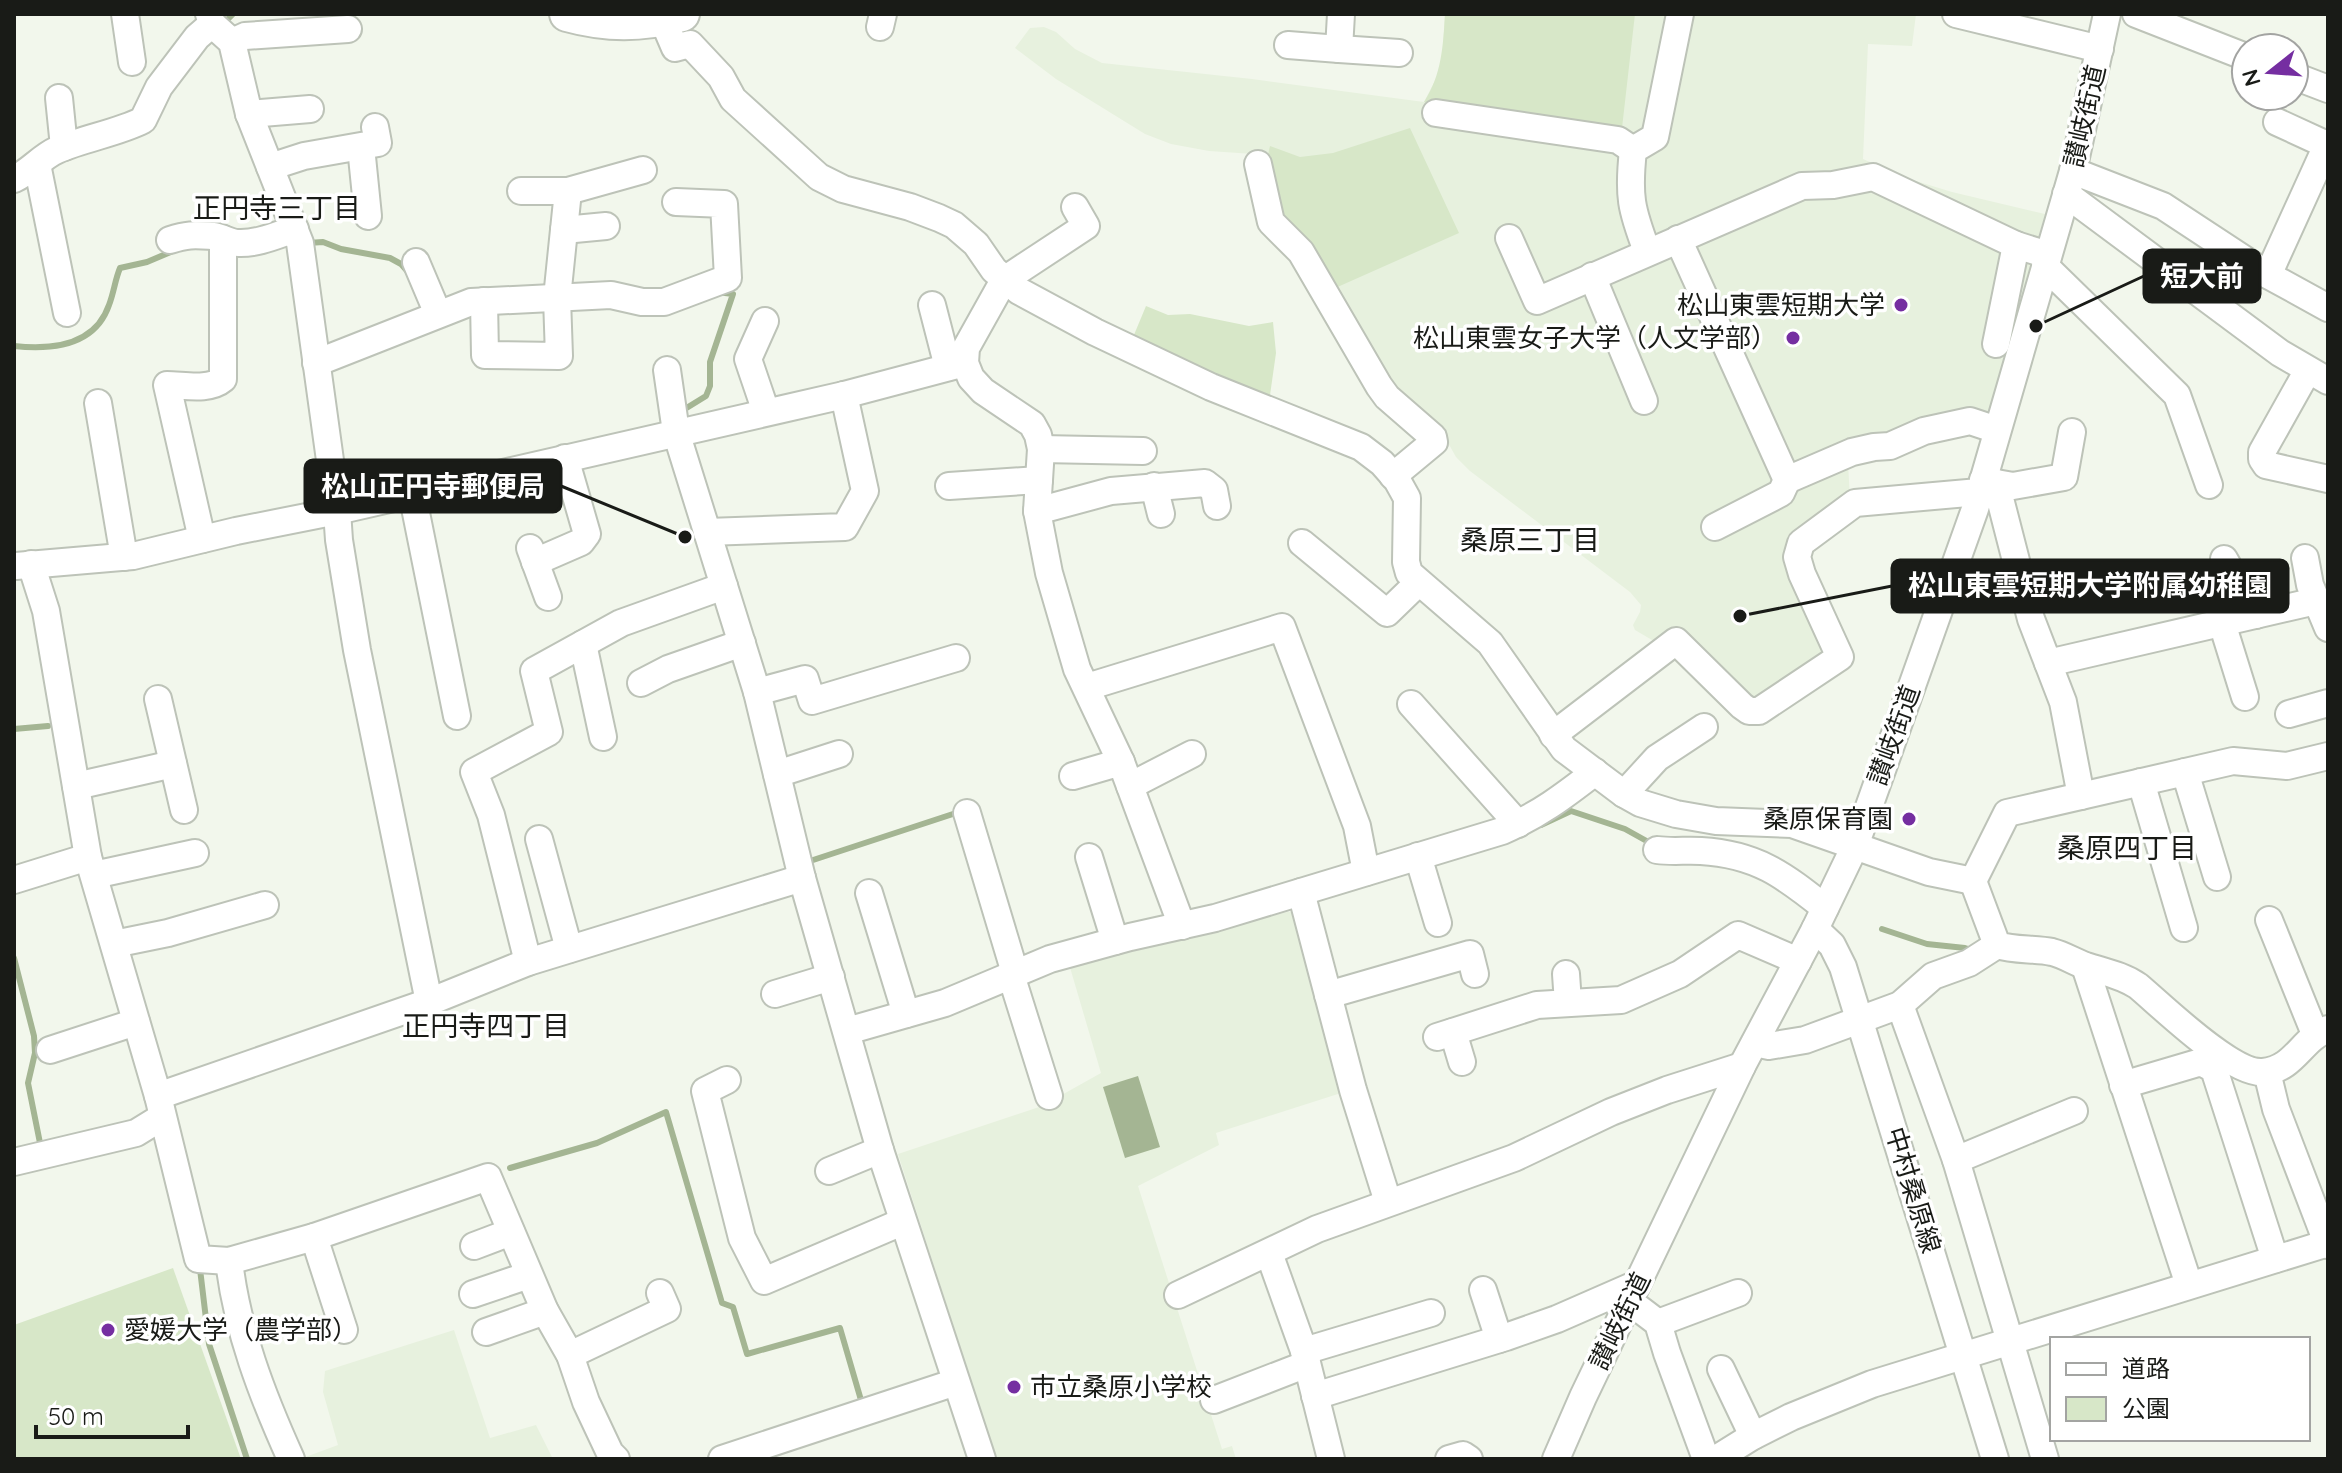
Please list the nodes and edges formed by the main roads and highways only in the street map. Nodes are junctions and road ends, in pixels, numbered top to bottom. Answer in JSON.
{"nodes":[{"id":1,"x":567,"y":14,"type":"edge"},
{"id":2,"x":672,"y":17,"type":"edge"}],
"edges":[{"from":1,"to":2,"type":"main road"}]}
